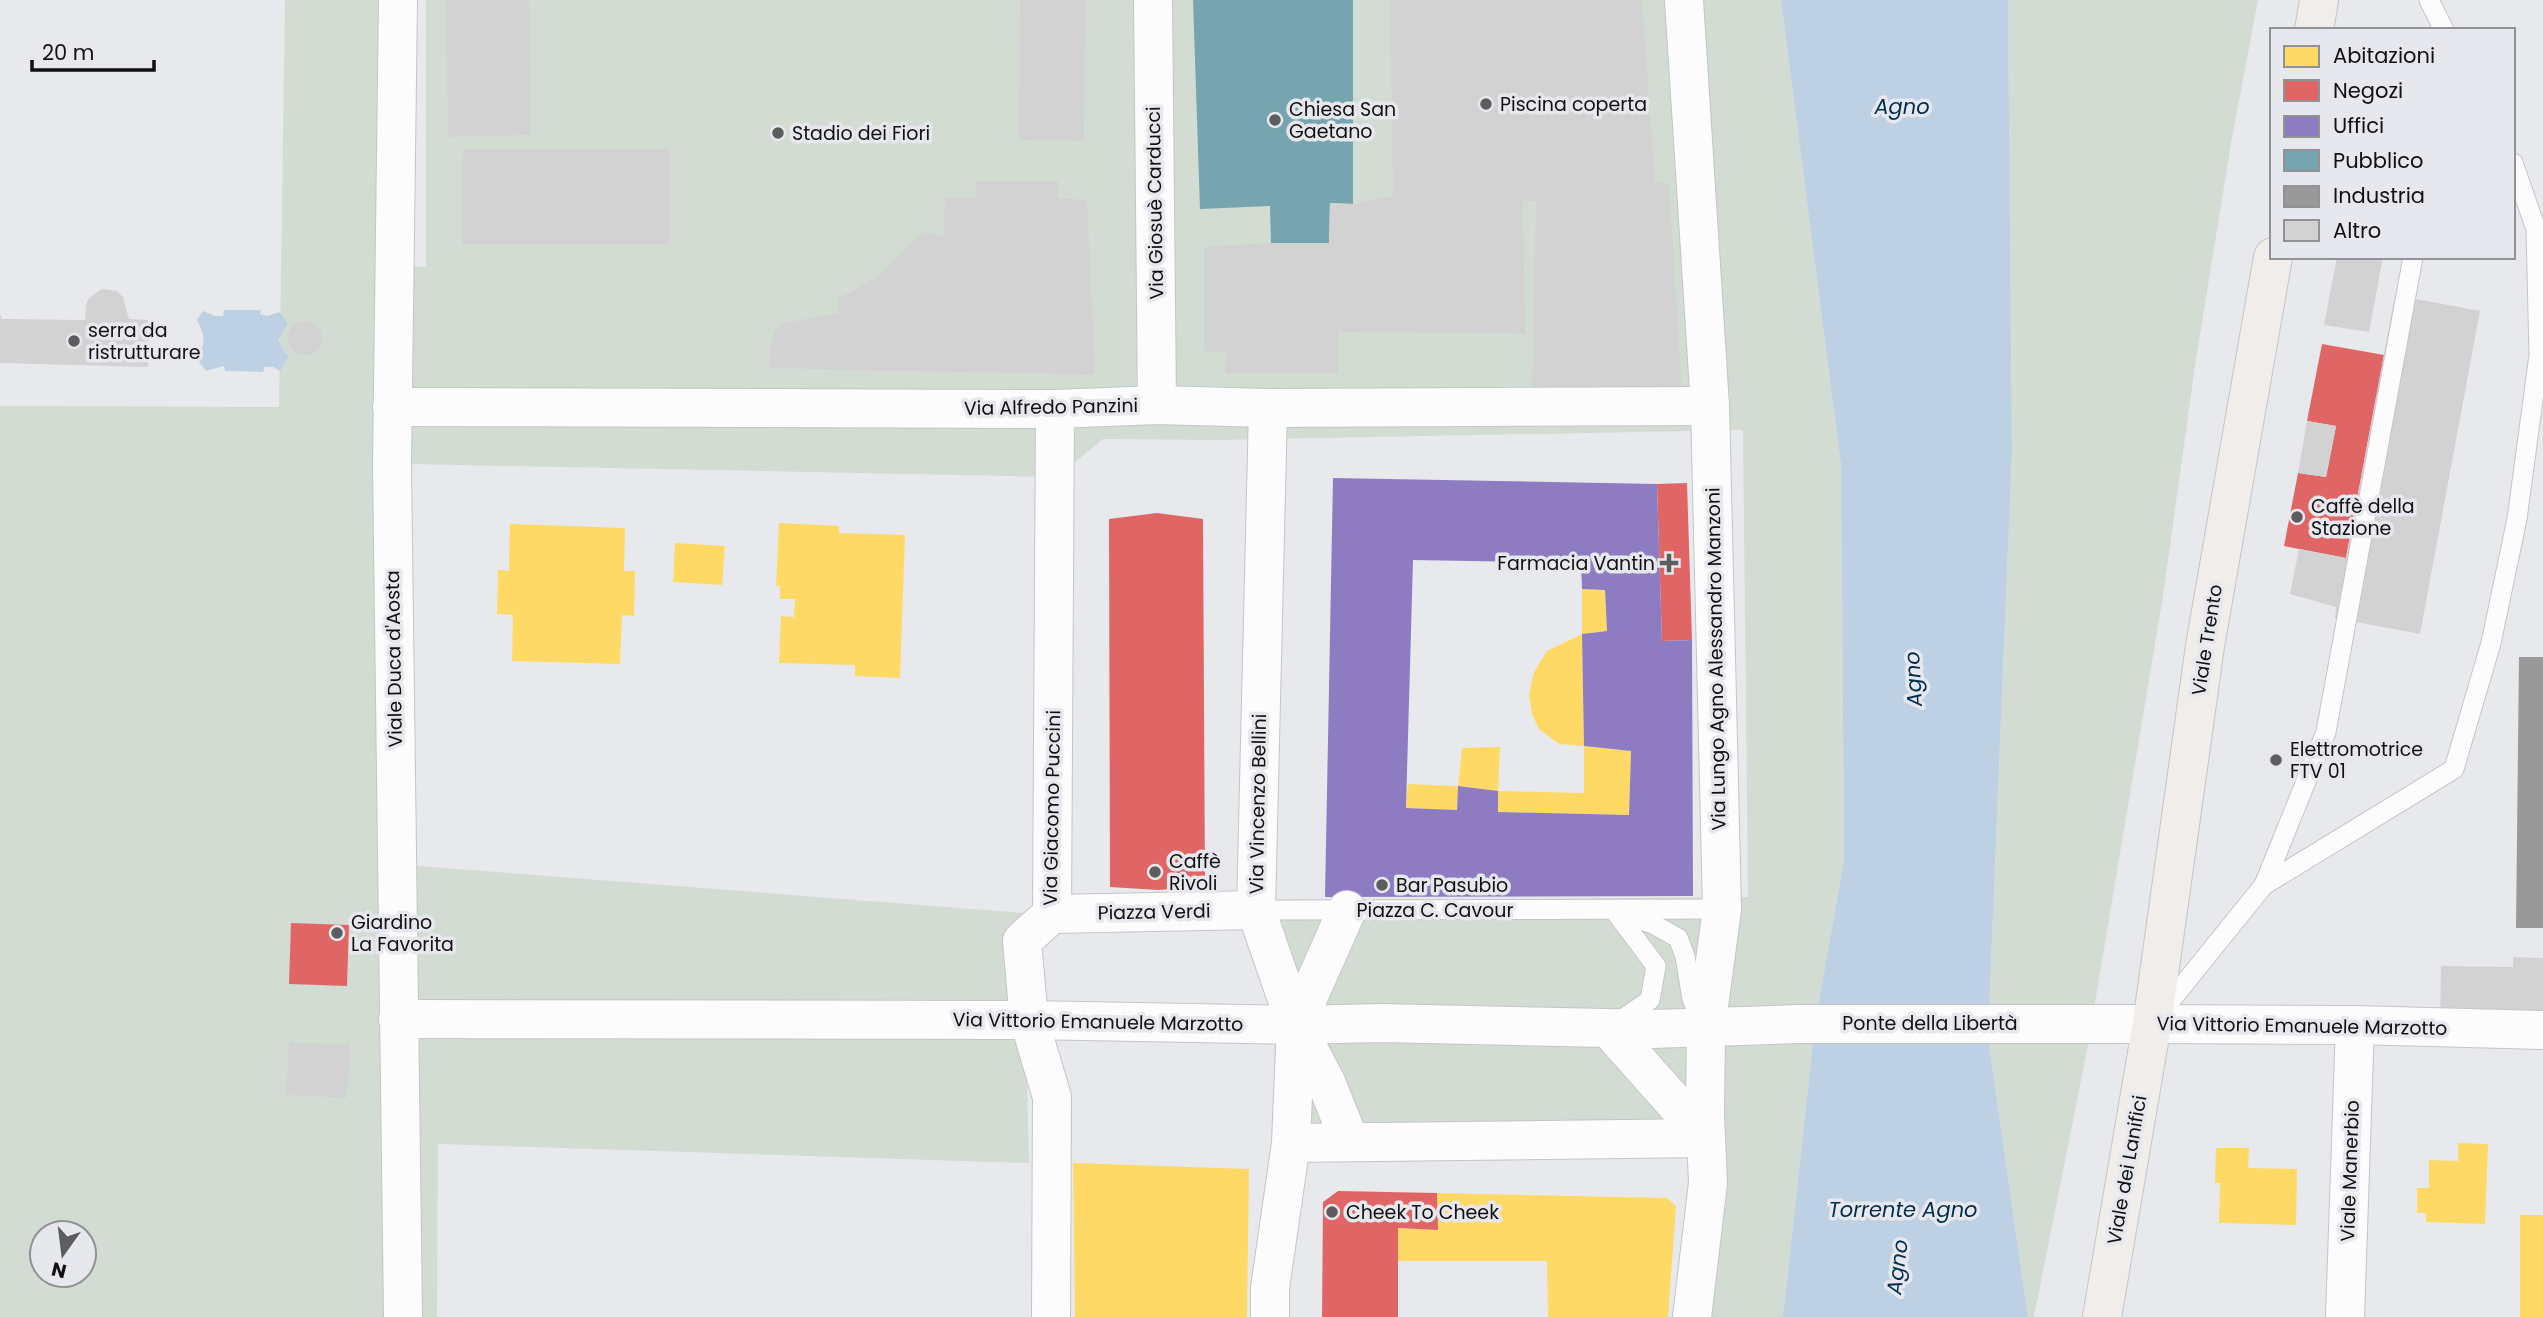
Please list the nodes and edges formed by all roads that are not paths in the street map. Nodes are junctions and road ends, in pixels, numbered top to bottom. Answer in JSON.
{"nodes":[{"id":1,"x":398,"y":0,"type":"edge"},
{"id":2,"x":1153,"y":0,"type":"edge"},
{"id":3,"x":1684,"y":0,"type":"edge"},
{"id":4,"x":2319,"y":0,"type":"edge"},
{"id":5,"x":2428,"y":0,"type":"edge"},
{"id":6,"x":2314,"y":28,"type":"edge"},
{"id":7,"x":2429,"y":28,"type":"edge"},
{"id":8,"x":2443,"y":28,"type":"edge"},
{"id":9,"x":2515,"y":169,"type":"edge"},
{"id":10,"x":2273,"y":259,"type":"edge"},
{"id":11,"x":2413,"y":259,"type":"edge"},
{"id":12,"x":1157,"y":405,"type":"junction"},
{"id":13,"x":1710,"y":406,"type":"junction"},
{"id":14,"x":392,"y":407,"type":"junction"},
{"id":15,"x":1268,"y":408,"type":"junction"},
{"id":16,"x":1055,"y":409,"type":"junction"},
{"id":17,"x":2264,"y":885,"type":"junction"},
{"id":18,"x":1722,"y":909,"type":"junction"},
{"id":19,"x":1256,"y":910,"type":"junction"},
{"id":20,"x":1347,"y":910,"type":"junction"},
{"id":21,"x":1614,"y":911,"type":"junction"},
{"id":22,"x":1052,"y":914,"type":"junction"},
{"id":23,"x":398,"y":1019,"type":"junction"},
{"id":24,"x":1029,"y":1020,"type":"junction"},
{"id":25,"x":2061,"y":1023,"type":"joint"},
{"id":26,"x":1799,"y":1024,"type":"joint"},
{"id":27,"x":2152,"y":1024,"type":"junction"},
{"id":28,"x":1296,"y":1025,"type":"junction"},
{"id":29,"x":2355,"y":1025,"type":"junction"},
{"id":30,"x":1609,"y":1028,"type":"junction"},
{"id":31,"x":1706,"y":1028,"type":"junction"},
{"id":32,"x":2543,"y":1030,"type":"edge"},
{"id":33,"x":1706,"y":1138,"type":"junction"},
{"id":34,"x":1350,"y":1142,"type":"junction"},
{"id":35,"x":1291,"y":1143,"type":"junction"},
{"id":36,"x":403,"y":1317,"type":"edge"},
{"id":37,"x":1051,"y":1317,"type":"edge"},
{"id":38,"x":1270,"y":1317,"type":"edge"},
{"id":39,"x":1692,"y":1317,"type":"edge"},
{"id":40,"x":2102,"y":1317,"type":"edge"},
{"id":41,"x":2345,"y":1317,"type":"edge"}],
"edges":[{"from":1,"to":14,"type":"street","name":"Viale Duca d'Aosta"},
{"from":2,"to":12,"type":"street","name":"Via Giosuè Carducci"},
{"from":3,"to":13,"type":"street","name":"Via Lungo Agno Alessandro Manzoni"},
{"from":4,"to":6,"type":"main road"},
{"from":5,"to":7,"type":"lane"},
{"from":5,"to":8,"type":"lane"},
{"from":9,"to":17,"type":"lane"},
{"from":10,"to":27,"type":"main road","name":"Viale Trento"},
{"from":11,"to":17,"type":"lane"},
{"from":12,"to":15,"type":"street","name":"Via Alfredo Panzini"},
{"from":12,"to":16,"type":"street","name":"Via Alfredo Panzini"},
{"from":13,"to":15,"type":"street","name":"Via Alfredo Panzini"},
{"from":13,"to":18,"type":"street","name":"Via Lungo Agno Alessandro Manzoni"},
{"from":14,"to":16,"type":"street","name":"Via Alfredo Panzini"},
{"from":14,"to":23,"type":"street","name":"Viale Duca d'Aosta"},
{"from":15,"to":19,"type":"street","name":"Via Vincenzo Bellini"},
{"from":16,"to":22,"type":"street","name":"Via Giacomo Puccini"},
{"from":17,"to":27,"type":"lane"},
{"from":18,"to":21,"type":"lane","name":"Piazza C. Cavour"},
{"from":18,"to":31,"type":"street","name":"Via Lungo Agno Alessandro Manzoni"},
{"from":19,"to":20,"type":"lane","name":"Piazza C. Cavour"},
{"from":19,"to":22,"type":"street","name":"Piazza Verdi"},
{"from":19,"to":28,"type":"street","name":"Via Vincenzo Bellini"},
{"from":20,"to":21,"type":"lane","name":"Piazza C. Cavour"},
{"from":20,"to":28,"type":"street"},
{"from":21,"to":30,"type":"lane"},
{"from":21,"to":31,"type":"lane","name":"Piazza C. Cavour"},
{"from":22,"to":24,"type":"street","name":"Via Giacomo Puccini"},
{"from":23,"to":24,"type":"street","name":"Via Vittorio Emanuele Marzotto"},
{"from":23,"to":36,"type":"street","name":"Viale Duca d'Aosta"},
{"from":24,"to":28,"type":"street","name":"Via Vittorio Emanuele Marzotto"},
{"from":24,"to":37,"type":"street","name":"Via Giacomo Puccini"},
{"from":25,"to":26,"type":"street","name":"Ponte della Libertà"},
{"from":25,"to":27,"type":"street","name":"Via Vittorio Emanuele Marzotto"},
{"from":26,"to":31,"type":"street","name":"Via Vittorio Emanuele Marzotto"},
{"from":27,"to":29,"type":"street","name":"Via Vittorio Emanuele Marzotto"},
{"from":27,"to":40,"type":"main road","name":"Viale dei Lanifici"},
{"from":28,"to":30,"type":"street","name":"Via Vittorio Emanuele Marzotto"},
{"from":28,"to":34,"type":"street"},
{"from":28,"to":35,"type":"street","name":"Via Vincenzo Bellini"},
{"from":29,"to":32,"type":"street","name":"Via Vittorio Emanuele Marzotto"},
{"from":29,"to":41,"type":"street","name":"Viale Manerbio"},
{"from":30,"to":31,"type":"street","name":"Via Vittorio Emanuele Marzotto"},
{"from":30,"to":33,"type":"street"},
{"from":31,"to":33,"type":"street","name":"Via Lungo Agno Alessandro Manzoni"},
{"from":33,"to":34,"type":"street"},
{"from":33,"to":39,"type":"street","name":"Via Lungo Agno Alessandro Manzoni"},
{"from":34,"to":35,"type":"street"},
{"from":35,"to":38,"type":"street","name":"Via Vincenzo Bellini"}]}
